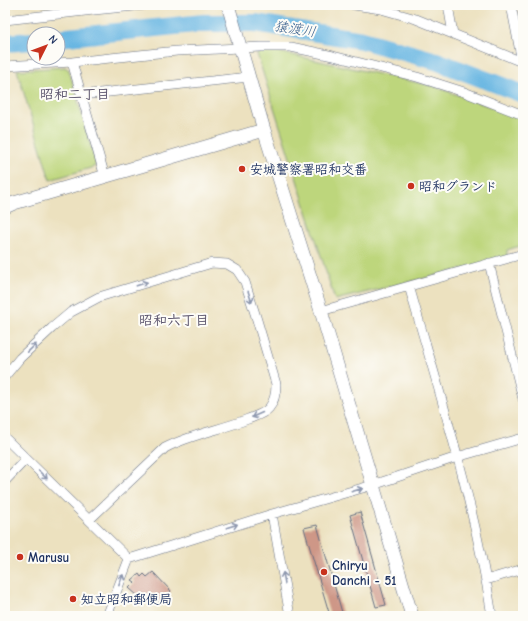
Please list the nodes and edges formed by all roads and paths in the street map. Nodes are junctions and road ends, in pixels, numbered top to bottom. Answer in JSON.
{"nodes":[{"id":1,"x":145,"y":5,"type":"edge"},
{"id":2,"x":228,"y":5,"type":"edge"},
{"id":3,"x":354,"y":5,"type":"edge"},
{"id":4,"x":448,"y":5,"type":"edge"},
{"id":5,"x":511,"y":5,"type":"edge"},
{"id":6,"x":94,"y":7,"type":"edge"},
{"id":7,"x":5,"y":20,"type":"edge"},
{"id":8,"x":454,"y":34,"type":"junction"},
{"id":9,"x":240,"y":45,"type":"junction"},
{"id":10,"x":72,"y":62,"type":"junction"},
{"id":11,"x":5,"y":66,"type":"edge"},
{"id":12,"x":249,"y":77,"type":"junction"},
{"id":13,"x":81,"y":95,"type":"junction"},
{"id":14,"x":523,"y":115,"type":"edge"},
{"id":15,"x":264,"y":130,"type":"junction"},
{"id":16,"x":106,"y":177,"type":"junction"},
{"id":17,"x":5,"y":207,"type":"edge"},
{"id":18,"x":523,"y":254,"type":"edge"},
{"id":19,"x":489,"y":263,"type":"junction"},
{"id":20,"x":409,"y":286,"type":"junction"},
{"id":21,"x":320,"y":311,"type":"junction"},
{"id":22,"x":5,"y":376,"type":"edge"},
{"id":23,"x":523,"y":399,"type":"edge"},
{"id":24,"x":5,"y":438,"type":"edge"},
{"id":25,"x":523,"y":438,"type":"edge"},
{"id":26,"x":458,"y":457,"type":"junction"},
{"id":27,"x":26,"y":459,"type":"junction"},
{"id":28,"x":5,"y":481,"type":"edge"},
{"id":29,"x":373,"y":485,"type":"junction"},
{"id":30,"x":272,"y":514,"type":"junction"},
{"id":31,"x":89,"y":520,"type":"junction"},
{"id":32,"x":129,"y":559,"type":"junction"},
{"id":33,"x":523,"y":569,"type":"edge"},
{"id":34,"x":486,"y":580,"type":"junction"},
{"id":35,"x":107,"y":616,"type":"edge"},
{"id":36,"x":290,"y":616,"type":"edge"},
{"id":37,"x":412,"y":616,"type":"edge"},
{"id":38,"x":492,"y":616,"type":"edge"}],
"edges":[{"from":1,"to":6,"type":"street"},
{"from":2,"to":9,"type":"street"},
{"from":3,"to":8,"type":"street"},
{"from":4,"to":8,"type":"street"},
{"from":5,"to":8,"type":"street"},
{"from":6,"to":7,"type":"street"},
{"from":9,"to":10,"type":"street"},
{"from":9,"to":12,"type":"street"},
{"from":9,"to":14,"type":"street"},
{"from":10,"to":11,"type":"street"},
{"from":10,"to":13,"type":"street"},
{"from":12,"to":13,"type":"street"},
{"from":12,"to":15,"type":"street"},
{"from":13,"to":16,"type":"street"},
{"from":15,"to":16,"type":"street"},
{"from":15,"to":21,"type":"street"},
{"from":16,"to":17,"type":"street"},
{"from":18,"to":19,"type":"street"},
{"from":19,"to":20,"type":"street"},
{"from":19,"to":23,"type":"street"},
{"from":20,"to":21,"type":"street"},
{"from":20,"to":26,"type":"street"},
{"from":21,"to":29,"type":"street"},
{"from":22,"to":31,"type":"street","one_way":true},
{"from":24,"to":27,"type":"street"},
{"from":25,"to":26,"type":"street"},
{"from":26,"to":29,"type":"street"},
{"from":26,"to":34,"type":"street"},
{"from":27,"to":28,"type":"street"},
{"from":27,"to":31,"type":"street","one_way":true},
{"from":30,"to":29,"type":"street","one_way":true},
{"from":29,"to":37,"type":"street"},
{"from":32,"to":30,"type":"street","one_way":true},
{"from":36,"to":30,"type":"street","one_way":true},
{"from":31,"to":32,"type":"street"},
{"from":35,"to":32,"type":"street","one_way":true},
{"from":33,"to":34,"type":"street"},
{"from":34,"to":38,"type":"street"}]}
